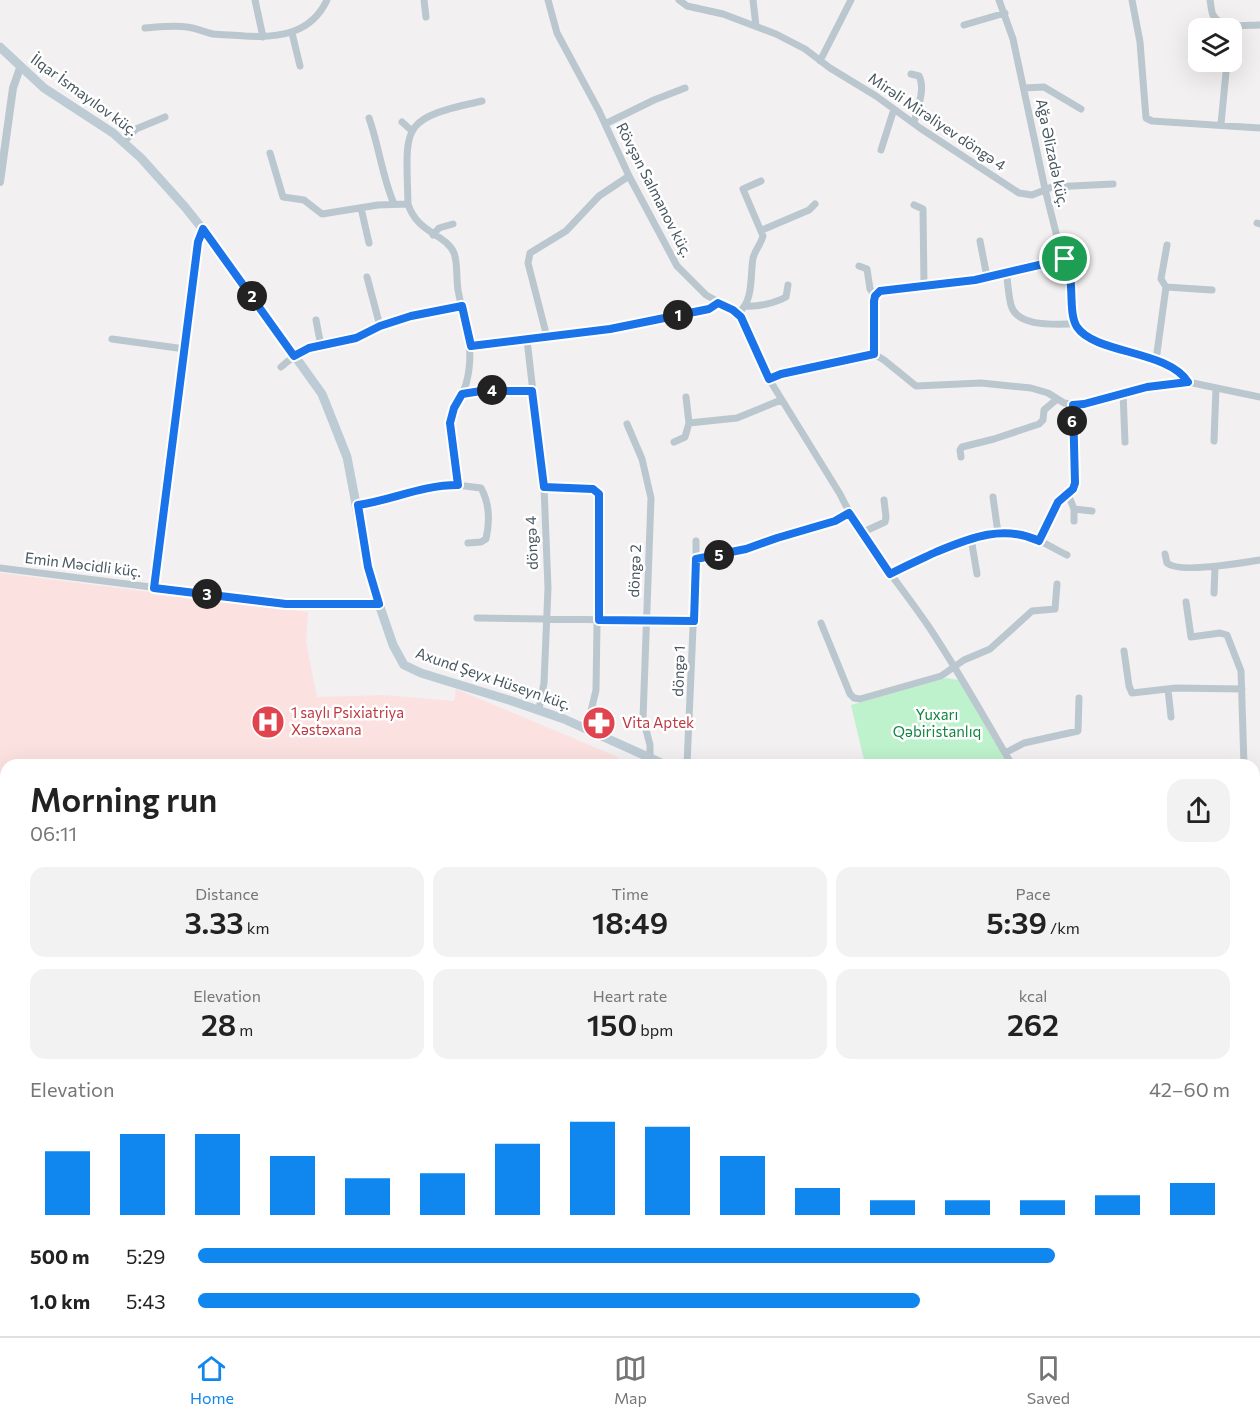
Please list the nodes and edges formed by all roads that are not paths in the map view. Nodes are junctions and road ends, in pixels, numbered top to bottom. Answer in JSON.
{"nodes":[{"id":1,"x":255,"y":0,"type":"edge"},
{"id":2,"x":327,"y":0,"type":"edge"},
{"id":3,"x":424,"y":0,"type":"edge"},
{"id":4,"x":548,"y":0,"type":"edge"},
{"id":5,"x":679,"y":0,"type":"edge"},
{"id":6,"x":753,"y":0,"type":"edge"},
{"id":7,"x":851,"y":0,"type":"edge"},
{"id":8,"x":999,"y":0,"type":"edge"},
{"id":9,"x":1132,"y":0,"type":"edge"},
{"id":10,"x":1210,"y":0,"type":"edge"},
{"id":11,"x":1005,"y":13,"type":"junction"},
{"id":12,"x":426,"y":17,"type":"dead end"},
{"id":13,"x":1216,"y":18,"type":"edge"},
{"id":14,"x":964,"y":25,"type":"dead end"},
{"id":15,"x":1260,"y":25,"type":"edge"},
{"id":16,"x":756,"y":26,"type":"junction"},
{"id":17,"x":1242,"y":26,"type":"edge"},
{"id":18,"x":145,"y":28,"type":"dead end"},
{"id":19,"x":292,"y":33,"type":"junction"},
{"id":20,"x":263,"y":37,"type":"junction"},
{"id":21,"x":0,"y":47,"type":"edge"},
{"id":22,"x":820,"y":61,"type":"junction"},
{"id":23,"x":300,"y":66,"type":"dead end"},
{"id":24,"x":20,"y":68,"type":"junction"},
{"id":25,"x":1226,"y":72,"type":"edge"},
{"id":26,"x":911,"y":74,"type":"dead end"},
{"id":27,"x":685,"y":88,"type":"dead end"},
{"id":28,"x":1024,"y":88,"type":"junction"},
{"id":29,"x":482,"y":101,"type":"dead end"},
{"id":30,"x":894,"y":109,"type":"junction"},
{"id":31,"x":1081,"y":109,"type":"dead end"},
{"id":32,"x":165,"y":117,"type":"dead end"},
{"id":33,"x":369,"y":117,"type":"dead end"},
{"id":34,"x":402,"y":122,"type":"dead end"},
{"id":35,"x":914,"y":123,"type":"junction"},
{"id":36,"x":605,"y":124,"type":"junction"},
{"id":37,"x":1221,"y":124,"type":"junction"},
{"id":38,"x":1260,"y":128,"type":"edge"},
{"id":39,"x":412,"y":131,"type":"junction"},
{"id":40,"x":124,"y":142,"type":"junction"},
{"id":41,"x":880,"y":150,"type":"dead end"},
{"id":42,"x":270,"y":153,"type":"dead end"},
{"id":43,"x":629,"y":176,"type":"junction"},
{"id":44,"x":761,"y":181,"type":"dead end"},
{"id":45,"x":0,"y":182,"type":"edge"},
{"id":46,"x":1113,"y":184,"type":"dead end"},
{"id":47,"x":1045,"y":189,"type":"junction"},
{"id":48,"x":394,"y":204,"type":"junction"},
{"id":49,"x":408,"y":204,"type":"junction"},
{"id":50,"x":815,"y":204,"type":"dead end"},
{"id":51,"x":914,"y":205,"type":"dead end"},
{"id":52,"x":361,"y":208,"type":"junction"},
{"id":53,"x":453,"y":224,"type":"dead end"},
{"id":54,"x":203,"y":229,"type":"junction"},
{"id":55,"x":762,"y":230,"type":"junction"},
{"id":56,"x":433,"y":235,"type":"junction"},
{"id":57,"x":980,"y":242,"type":"dead end"},
{"id":58,"x":369,"y":243,"type":"dead end"},
{"id":59,"x":1167,"y":244,"type":"dead end"},
{"id":60,"x":1065,"y":259,"type":"junction"},
{"id":61,"x":859,"y":266,"type":"dead end"},
{"id":62,"x":1006,"y":272,"type":"junction"},
{"id":63,"x":987,"y":277,"type":"junction"},
{"id":64,"x":367,"y":278,"type":"dead end"},
{"id":65,"x":788,"y":285,"type":"dead end"},
{"id":66,"x":924,"y":285,"type":"junction"},
{"id":67,"x":1166,"y":287,"type":"junction"},
{"id":68,"x":1212,"y":290,"type":"dead end"},
{"id":69,"x":875,"y":296,"type":"junction"},
{"id":70,"x":718,"y":303,"type":"junction"},
{"id":71,"x":462,"y":306,"type":"junction"},
{"id":72,"x":745,"y":306,"type":"junction"},
{"id":73,"x":738,"y":313,"type":"junction"},
{"id":74,"x":315,"y":320,"type":"dead end"},
{"id":75,"x":1076,"y":324,"type":"junction"},
{"id":76,"x":380,"y":326,"type":"junction"},
{"id":77,"x":547,"y":337,"type":"junction"},
{"id":78,"x":112,"y":339,"type":"dead end"},
{"id":79,"x":526,"y":340,"type":"junction"},
{"id":80,"x":321,"y":346,"type":"junction"},
{"id":81,"x":471,"y":346,"type":"junction"},
{"id":82,"x":185,"y":349,"type":"junction"},
{"id":83,"x":874,"y":354,"type":"junction"},
{"id":84,"x":294,"y":356,"type":"junction"},
{"id":85,"x":1156,"y":360,"type":"junction"},
{"id":86,"x":280,"y":367,"type":"dead end"},
{"id":87,"x":769,"y":379,"type":"junction"},
{"id":88,"x":1188,"y":382,"type":"junction"},
{"id":89,"x":1216,"y":388,"type":"junction"},
{"id":90,"x":532,"y":391,"type":"junction"},
{"id":91,"x":1123,"y":393,"type":"junction"},
{"id":92,"x":462,"y":394,"type":"junction"},
{"id":93,"x":1260,"y":396,"type":"edge"},
{"id":94,"x":686,"y":397,"type":"dead end"},
{"id":95,"x":1057,"y":399,"type":"junction"},
{"id":96,"x":781,"y":400,"type":"junction"},
{"id":97,"x":1073,"y":405,"type":"junction"},
{"id":98,"x":689,"y":423,"type":"junction"},
{"id":99,"x":627,"y":424,"type":"dead end"},
{"id":100,"x":1214,"y":441,"type":"dead end"},
{"id":101,"x":674,"y":442,"type":"dead end"},
{"id":102,"x":1125,"y":442,"type":"dead end"},
{"id":103,"x":961,"y":457,"type":"dead end"},
{"id":104,"x":458,"y":485,"type":"junction"},
{"id":105,"x":544,"y":487,"type":"junction"},
{"id":106,"x":1068,"y":494,"type":"junction"},
{"id":107,"x":993,"y":497,"type":"dead end"},
{"id":108,"x":884,"y":500,"type":"dead end"},
{"id":109,"x":358,"y":505,"type":"junction"},
{"id":110,"x":1074,"y":509,"type":"junction"},
{"id":111,"x":1092,"y":511,"type":"dead end"},
{"id":112,"x":849,"y":513,"type":"junction"},
{"id":113,"x":1074,"y":521,"type":"dead end"},
{"id":114,"x":861,"y":533,"type":"junction"},
{"id":115,"x":998,"y":533,"type":"junction"},
{"id":116,"x":971,"y":538,"type":"junction"},
{"id":117,"x":696,"y":541,"type":"dead end"},
{"id":118,"x":1039,"y":541,"type":"junction"},
{"id":119,"x":468,"y":543,"type":"dead end"},
{"id":120,"x":1165,"y":554,"type":"dead end"},
{"id":121,"x":1067,"y":555,"type":"dead end"},
{"id":122,"x":696,"y":559,"type":"junction"},
{"id":123,"x":1260,"y":560,"type":"edge"},
{"id":124,"x":1215,"y":567,"type":"junction"},
{"id":125,"x":0,"y":568,"type":"edge"},
{"id":126,"x":890,"y":574,"type":"junction"},
{"id":127,"x":977,"y":574,"type":"dead end"},
{"id":128,"x":1057,"y":584,"type":"dead end"},
{"id":129,"x":154,"y":588,"type":"junction"},
{"id":130,"x":1214,"y":593,"type":"dead end"},
{"id":131,"x":1186,"y":602,"type":"dead end"},
{"id":132,"x":379,"y":604,"type":"junction"},
{"id":133,"x":477,"y":618,"type":"dead end"},
{"id":134,"x":548,"y":619,"type":"junction"},
{"id":135,"x":599,"y":620,"type":"junction"},
{"id":136,"x":646,"y":620,"type":"junction"},
{"id":137,"x":694,"y":621,"type":"junction"},
{"id":138,"x":821,"y":622,"type":"dead end"},
{"id":139,"x":1124,"y":651,"type":"dead end"},
{"id":140,"x":956,"y":667,"type":"junction"},
{"id":141,"x":1168,"y":689,"type":"junction"},
{"id":142,"x":1242,"y":689,"type":"junction"},
{"id":143,"x":1078,"y":698,"type":"dead end"},
{"id":144,"x":538,"y":710,"type":"junction"},
{"id":145,"x":1171,"y":717,"type":"dead end"},
{"id":146,"x":587,"y":728,"type":"junction"},
{"id":147,"x":1005,"y":753,"type":"junction"},
{"id":148,"x":650,"y":758,"type":"joint"},
{"id":149,"x":687,"y":759,"type":"edge"},
{"id":150,"x":1008,"y":759,"type":"edge"},
{"id":151,"x":1244,"y":759,"type":"edge"}],
"edges":[{"from":1,"to":20,"type":"street"},
{"from":2,"to":19,"type":"street"},
{"from":3,"to":12,"type":"street"},
{"from":4,"to":36,"type":"street","name":"Rövşən Salmanov küç."},
{"from":5,"to":16,"type":"street","name":"Mirəli Mirəliyev döngə 4"},
{"from":6,"to":16,"type":"street"},
{"from":7,"to":22,"type":"street"},
{"from":8,"to":11,"type":"street","name":"Ağa Əlizadə küç."},
{"from":9,"to":37,"type":"street"},
{"from":10,"to":13,"type":"street"},
{"from":11,"to":14,"type":"street"},
{"from":11,"to":28,"type":"street","name":"Ağa Əlizadə küç."},
{"from":15,"to":17,"type":"street"},
{"from":16,"to":22,"type":"street","name":"Mirəli Mirəliyev döngə 4"},
{"from":18,"to":20,"type":"street"},
{"from":19,"to":20,"type":"street"},
{"from":19,"to":23,"type":"street"},
{"from":21,"to":24,"type":"main road","name":"İlqar İsmayılov küç."},
{"from":22,"to":30,"type":"street","name":"Mirəli Mirəliyev döngə 4"},
{"from":24,"to":40,"type":"main road","name":"İlqar İsmayılov küç."},
{"from":24,"to":45,"type":"street"},
{"from":25,"to":37,"type":"street"},
{"from":26,"to":35,"type":"street"},
{"from":27,"to":36,"type":"street"},
{"from":28,"to":31,"type":"street"},
{"from":28,"to":47,"type":"street","name":"Ağa Əlizadə küç."},
{"from":29,"to":39,"type":"street"},
{"from":30,"to":35,"type":"street","name":"Mirəli Mirəliyev döngə 4"},
{"from":30,"to":41,"type":"street"},
{"from":32,"to":40,"type":"street"},
{"from":33,"to":48,"type":"street"},
{"from":34,"to":39,"type":"street"},
{"from":35,"to":47,"type":"street","name":"Mirəli Mirəliyev döngə 4"},
{"from":36,"to":43,"type":"street","name":"Rövşən Salmanov küç."},
{"from":37,"to":38,"type":"street"},
{"from":39,"to":49,"type":"street"},
{"from":40,"to":54,"type":"main road","name":"İlqar İsmayılov küç."},
{"from":42,"to":52,"type":"street"},
{"from":43,"to":70,"type":"street","name":"Rövşən Salmanov küç."},
{"from":43,"to":77,"type":"street"},
{"from":44,"to":55,"type":"street"},
{"from":46,"to":47,"type":"street","name":"Mirəli Mirəliyev döngə 4"},
{"from":47,"to":60,"type":"street","name":"Ağa Əlizadə küç."},
{"from":48,"to":49,"type":"street"},
{"from":48,"to":52,"type":"street"},
{"from":49,"to":56,"type":"street"},
{"from":50,"to":55,"type":"street"},
{"from":51,"to":66,"type":"street"},
{"from":52,"to":58,"type":"street"},
{"from":53,"to":56,"type":"street"},
{"from":54,"to":82,"type":"street"},
{"from":54,"to":84,"type":"main road","name":"İlqar İsmayılov küç."},
{"from":55,"to":72,"type":"street"},
{"from":56,"to":71,"type":"street"},
{"from":57,"to":63,"type":"street"},
{"from":59,"to":67,"type":"street"},
{"from":60,"to":62,"type":"street"},
{"from":60,"to":75,"type":"street","name":"Ağa Əlizadə küç."},
{"from":61,"to":69,"type":"street"},
{"from":62,"to":63,"type":"street"},
{"from":62,"to":75,"type":"street"},
{"from":63,"to":66,"type":"street"},
{"from":64,"to":76,"type":"street"},
{"from":65,"to":72,"type":"street"},
{"from":66,"to":69,"type":"street"},
{"from":67,"to":68,"type":"street"},
{"from":67,"to":85,"type":"street"},
{"from":69,"to":83,"type":"street"},
{"from":70,"to":73,"type":"street","name":"Rövşən Salmanov küç."},
{"from":70,"to":77,"type":"street"},
{"from":71,"to":76,"type":"street"},
{"from":71,"to":81,"type":"street"},
{"from":72,"to":73,"type":"street"},
{"from":73,"to":87,"type":"street"},
{"from":74,"to":80,"type":"street"},
{"from":75,"to":85,"type":"street"},
{"from":76,"to":80,"type":"street"},
{"from":77,"to":79,"type":"street"},
{"from":78,"to":82,"type":"street"},
{"from":79,"to":81,"type":"street"},
{"from":79,"to":90,"type":"street","name":"döngə 4"},
{"from":80,"to":84,"type":"street"},
{"from":81,"to":92,"type":"street"},
{"from":82,"to":129,"type":"street"},
{"from":83,"to":87,"type":"street"},
{"from":83,"to":95,"type":"street"},
{"from":84,"to":86,"type":"street"},
{"from":84,"to":109,"type":"main road","name":"İlqar İsmayılov küç."},
{"from":85,"to":88,"type":"street"},
{"from":87,"to":96,"type":"street"},
{"from":88,"to":89,"type":"street"},
{"from":88,"to":91,"type":"street"},
{"from":89,"to":93,"type":"street"},
{"from":89,"to":100,"type":"street"},
{"from":90,"to":92,"type":"street"},
{"from":90,"to":105,"type":"street","name":"döngə 4"},
{"from":91,"to":97,"type":"street"},
{"from":91,"to":102,"type":"street"},
{"from":92,"to":104,"type":"street"},
{"from":94,"to":98,"type":"street"},
{"from":95,"to":97,"type":"street"},
{"from":95,"to":103,"type":"street"},
{"from":96,"to":98,"type":"street"},
{"from":96,"to":112,"type":"street"},
{"from":97,"to":106,"type":"street"},
{"from":98,"to":101,"type":"street"},
{"from":99,"to":136,"type":"street","name":"döngə 2"},
{"from":104,"to":109,"type":"street"},
{"from":104,"to":119,"type":"street"},
{"from":105,"to":134,"type":"street","name":"döngə 4"},
{"from":105,"to":135,"type":"street"},
{"from":106,"to":110,"type":"street"},
{"from":106,"to":118,"type":"street"},
{"from":107,"to":115,"type":"street"},
{"from":108,"to":114,"type":"street"},
{"from":109,"to":132,"type":"main road","name":"İlqar İsmayılov küç."},
{"from":110,"to":111,"type":"street"},
{"from":110,"to":113,"type":"street"},
{"from":112,"to":114,"type":"street"},
{"from":112,"to":122,"type":"street"},
{"from":114,"to":126,"type":"street"},
{"from":115,"to":116,"type":"street"},
{"from":115,"to":118,"type":"street"},
{"from":116,"to":126,"type":"street"},
{"from":116,"to":127,"type":"street"},
{"from":117,"to":122,"type":"street","name":"döngə 1"},
{"from":118,"to":121,"type":"street"},
{"from":120,"to":124,"type":"street"},
{"from":122,"to":137,"type":"street","name":"döngə 1"},
{"from":123,"to":124,"type":"street"},
{"from":124,"to":130,"type":"street"},
{"from":125,"to":129,"type":"street","name":"Emin Məcidli küç."},
{"from":126,"to":140,"type":"street"},
{"from":128,"to":140,"type":"street"},
{"from":129,"to":132,"type":"street","name":"Emin Məcidli küç."},
{"from":131,"to":142,"type":"street"},
{"from":132,"to":144,"type":"main road","name":"Axund Şeyx Hüseyn küç."},
{"from":133,"to":134,"type":"street"},
{"from":134,"to":135,"type":"street"},
{"from":134,"to":144,"type":"street","name":"döngə 4"},
{"from":135,"to":136,"type":"street"},
{"from":135,"to":146,"type":"street"},
{"from":136,"to":137,"type":"street"},
{"from":136,"to":148,"type":"street","name":"döngə 2"},
{"from":137,"to":149,"type":"street","name":"döngə 1"},
{"from":138,"to":140,"type":"street"},
{"from":139,"to":141,"type":"street"},
{"from":140,"to":147,"type":"street"},
{"from":141,"to":142,"type":"street"},
{"from":141,"to":145,"type":"street"},
{"from":142,"to":151,"type":"street"},
{"from":143,"to":147,"type":"street"},
{"from":144,"to":146,"type":"main road","name":"Axund Şeyx Hüseyn küç."},
{"from":146,"to":148,"type":"main road","name":"Axund Şeyx Hüseyn küç."},
{"from":147,"to":150,"type":"street"}]}
